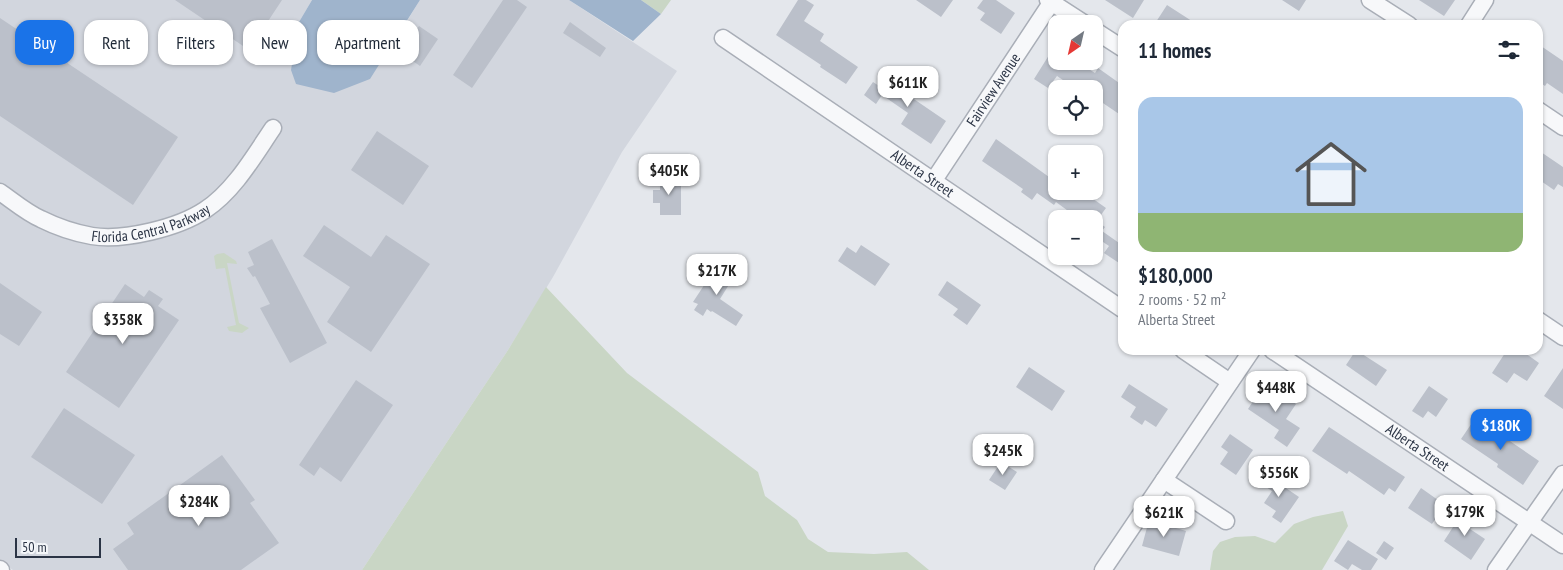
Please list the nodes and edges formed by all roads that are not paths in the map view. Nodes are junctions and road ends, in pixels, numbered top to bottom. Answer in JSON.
{"nodes":[{"id":1,"x":1370,"y":0,"type":"edge"},
{"id":2,"x":1485,"y":0,"type":"edge"},
{"id":3,"x":1051,"y":1,"type":"edge"},
{"id":4,"x":1071,"y":15,"type":"edge"},
{"id":5,"x":1401,"y":20,"type":"edge"},
{"id":6,"x":1472,"y":20,"type":"edge"},
{"id":7,"x":1103,"y":36,"type":"edge"},
{"id":8,"x":723,"y":38,"type":"dead end"},
{"id":9,"x":1118,"y":45,"type":"edge"},
{"id":10,"x":1543,"y":113,"type":"edge"},
{"id":11,"x":1563,"y":127,"type":"edge"},
{"id":12,"x":273,"y":128,"type":"dead end"},
{"id":13,"x":934,"y":180,"type":"junction"},
{"id":14,"x":0,"y":192,"type":"edge"},
{"id":15,"x":1118,"y":305,"type":"edge"},
{"id":16,"x":1543,"y":323,"type":"edge"},
{"id":17,"x":1563,"y":337,"type":"edge"},
{"id":18,"x":1190,"y":355,"type":"edge"},
{"id":19,"x":1249,"y":355,"type":"edge"},
{"id":20,"x":1280,"y":355,"type":"edge"},
{"id":21,"x":1230,"y":382,"type":"junction"},
{"id":22,"x":1563,"y":474,"type":"edge"},
{"id":23,"x":1164,"y":480,"type":"junction"},
{"id":24,"x":1226,"y":521,"type":"dead end"},
{"id":25,"x":1530,"y":522,"type":"junction"},
{"id":26,"x":1563,"y":545,"type":"edge"},
{"id":27,"x":1103,"y":570,"type":"edge"},
{"id":28,"x":1496,"y":570,"type":"edge"}],
"edges":[{"from":1,"to":5,"type":"street"},
{"from":2,"to":6,"type":"street"},
{"from":3,"to":4,"type":"street"},
{"from":3,"to":13,"type":"street","name":"Fairview Avenue"},
{"from":7,"to":9,"type":"street"},
{"from":8,"to":13,"type":"street","name":"Alberta Street"},
{"from":10,"to":11,"type":"street"},
{"from":12,"to":14,"type":"street","name":"Florida Central Parkway"},
{"from":13,"to":15,"type":"street","name":"Alberta Street"},
{"from":16,"to":17,"type":"street"},
{"from":18,"to":21,"type":"street"},
{"from":19,"to":21,"type":"street"},
{"from":20,"to":25,"type":"street","name":"Alberta Street"},
{"from":21,"to":23,"type":"street"},
{"from":22,"to":25,"type":"street"},
{"from":23,"to":24,"type":"street"},
{"from":23,"to":27,"type":"street"},
{"from":25,"to":26,"type":"street","name":"Alberta Street"},
{"from":25,"to":28,"type":"street"}]}
